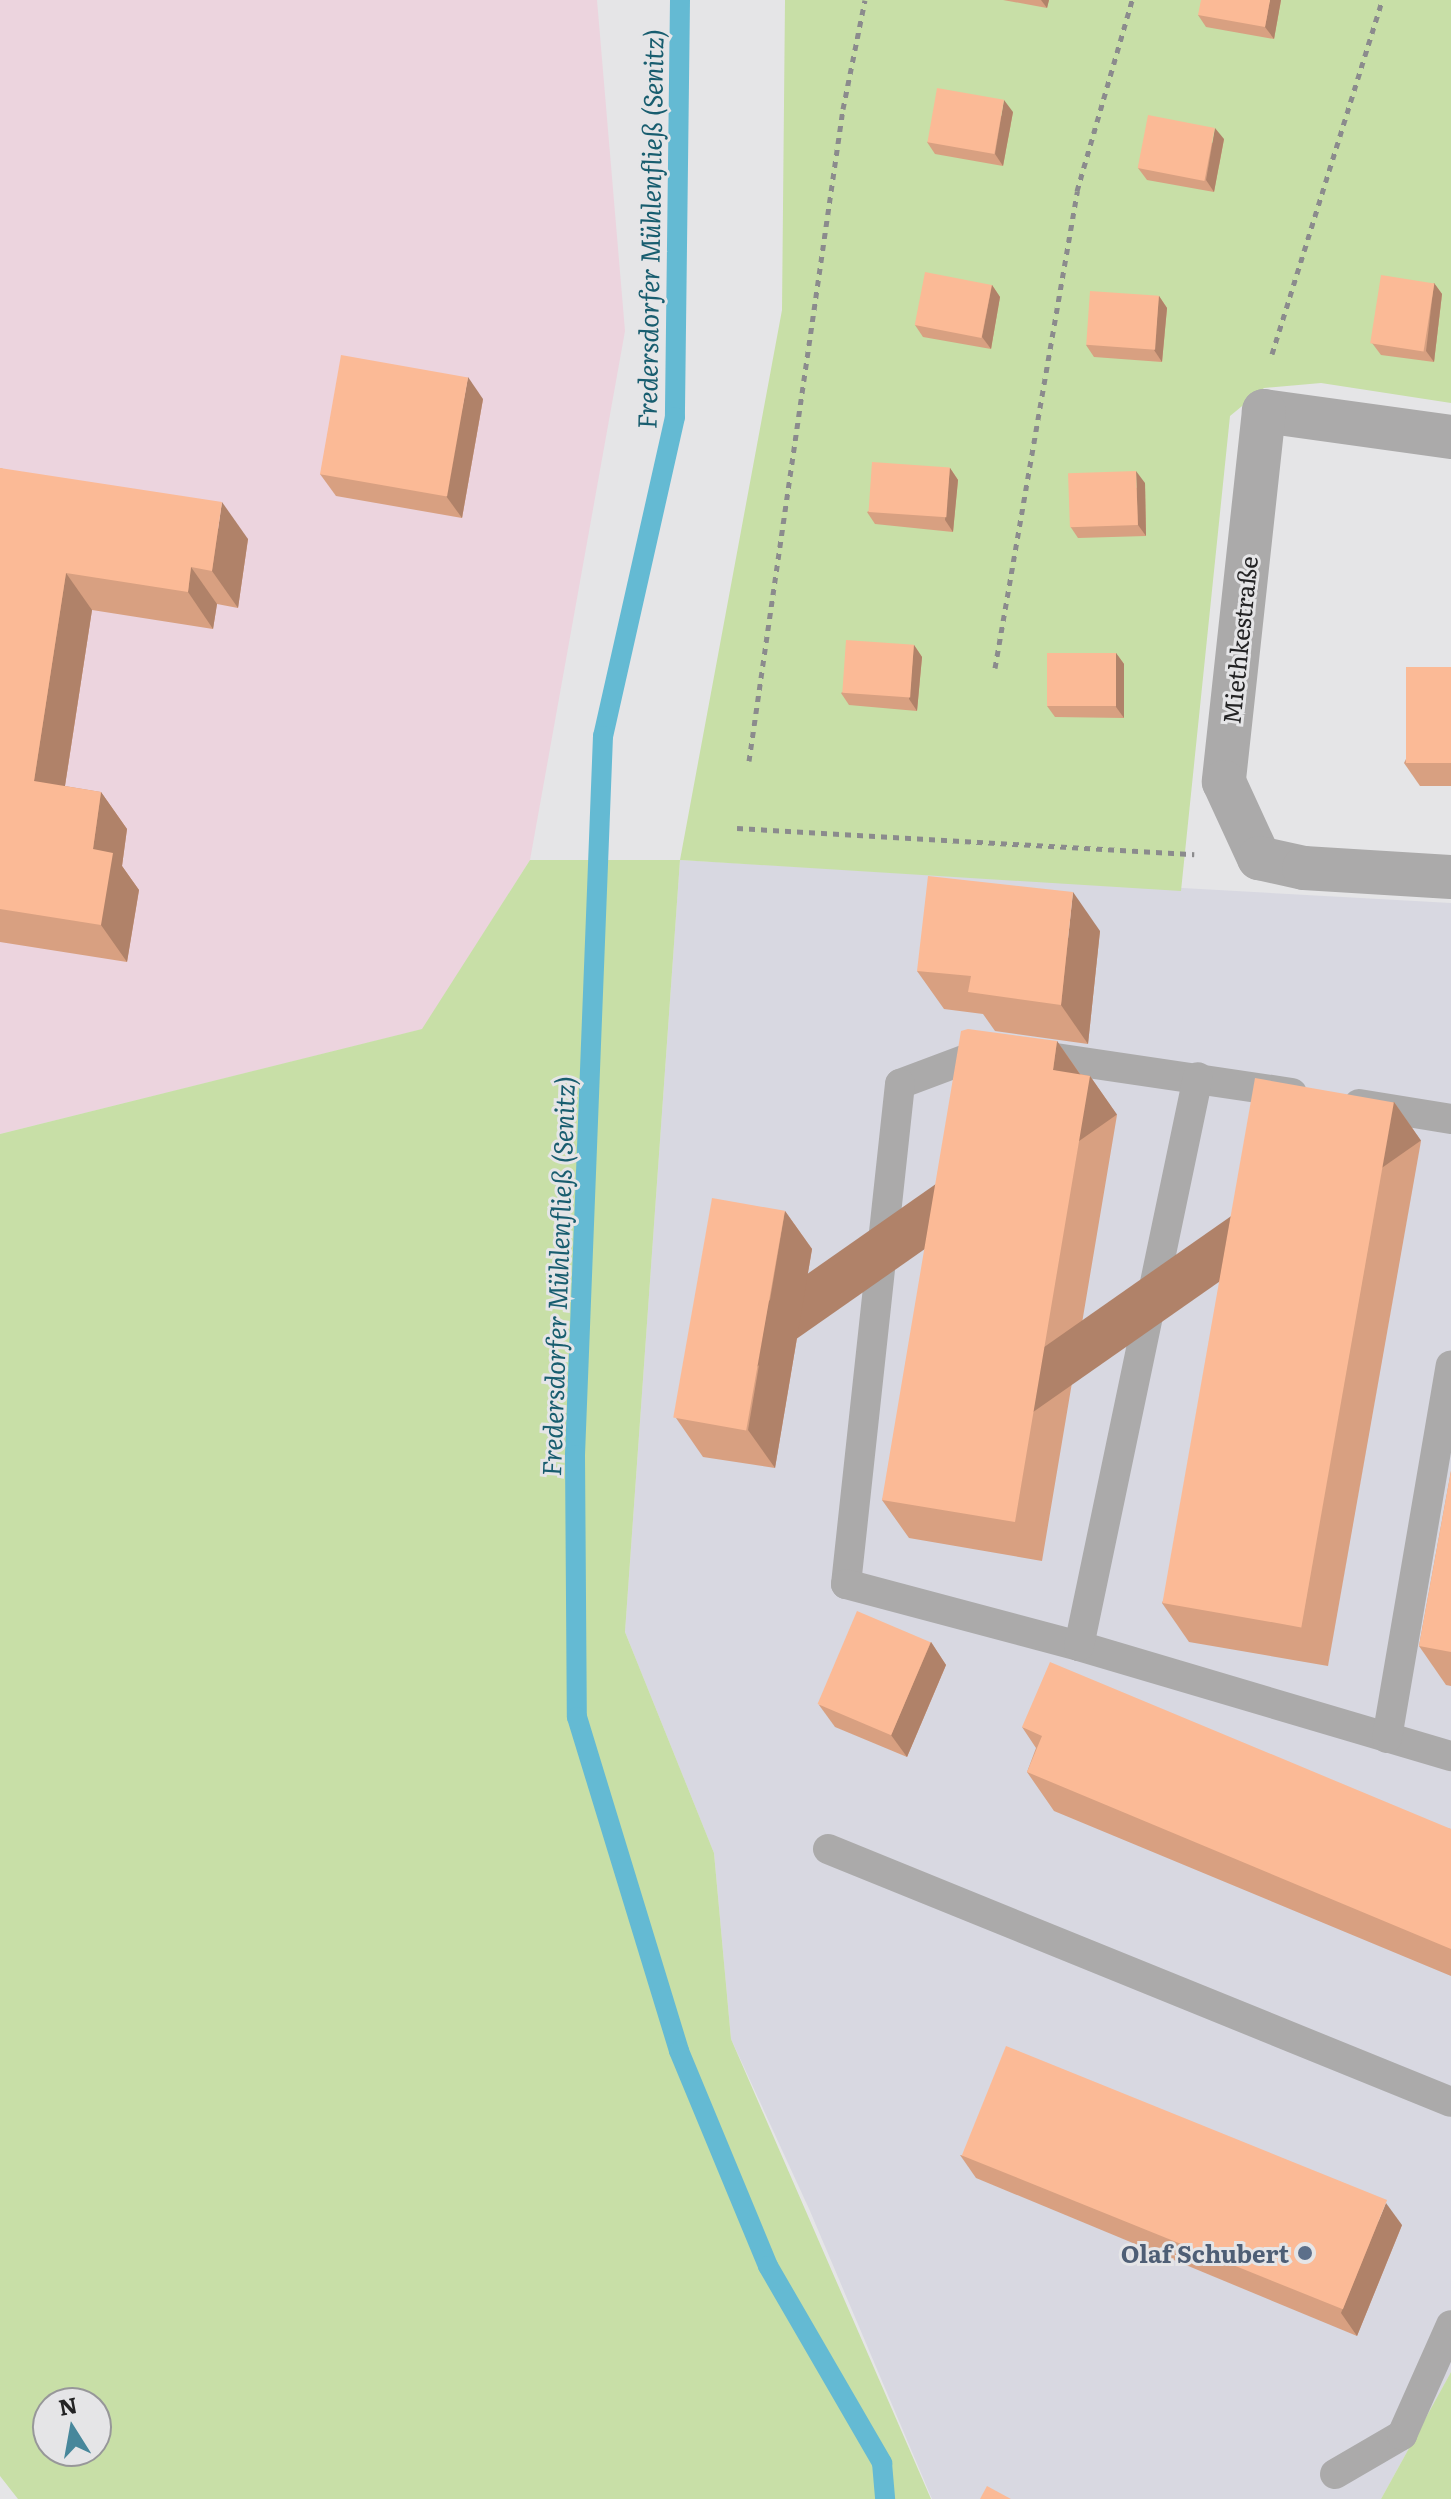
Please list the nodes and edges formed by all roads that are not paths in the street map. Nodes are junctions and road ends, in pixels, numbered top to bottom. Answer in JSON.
{"nodes":[{"id":1,"x":1451,"y":437,"type":"edge"},
{"id":2,"x":1451,"y":877,"type":"edge"},
{"id":3,"x":1198,"y":1077,"type":"junction"},
{"id":4,"x":1451,"y":1119,"type":"edge"},
{"id":5,"x":1451,"y":1365,"type":"edge"},
{"id":6,"x":1079,"y":1646,"type":"junction"},
{"id":7,"x":1387,"y":1738,"type":"junction"},
{"id":8,"x":1451,"y":1756,"type":"edge"},
{"id":9,"x":828,"y":1849,"type":"dead end"},
{"id":10,"x":1451,"y":2102,"type":"edge"},
{"id":11,"x":1451,"y":2325,"type":"edge"},
{"id":12,"x":1335,"y":2474,"type":"dead end"}],
"edges":[{"from":1,"to":2,"type":"street","name":"Miethkestraße"},
{"from":3,"to":4,"type":"lane"},
{"from":3,"to":6,"type":"lane"},
{"from":3,"to":6,"type":"lane"},
{"from":5,"to":7,"type":"lane"},
{"from":6,"to":7,"type":"lane"},
{"from":7,"to":8,"type":"lane"},
{"from":9,"to":10,"type":"lane"},
{"from":11,"to":12,"type":"lane"}]}
